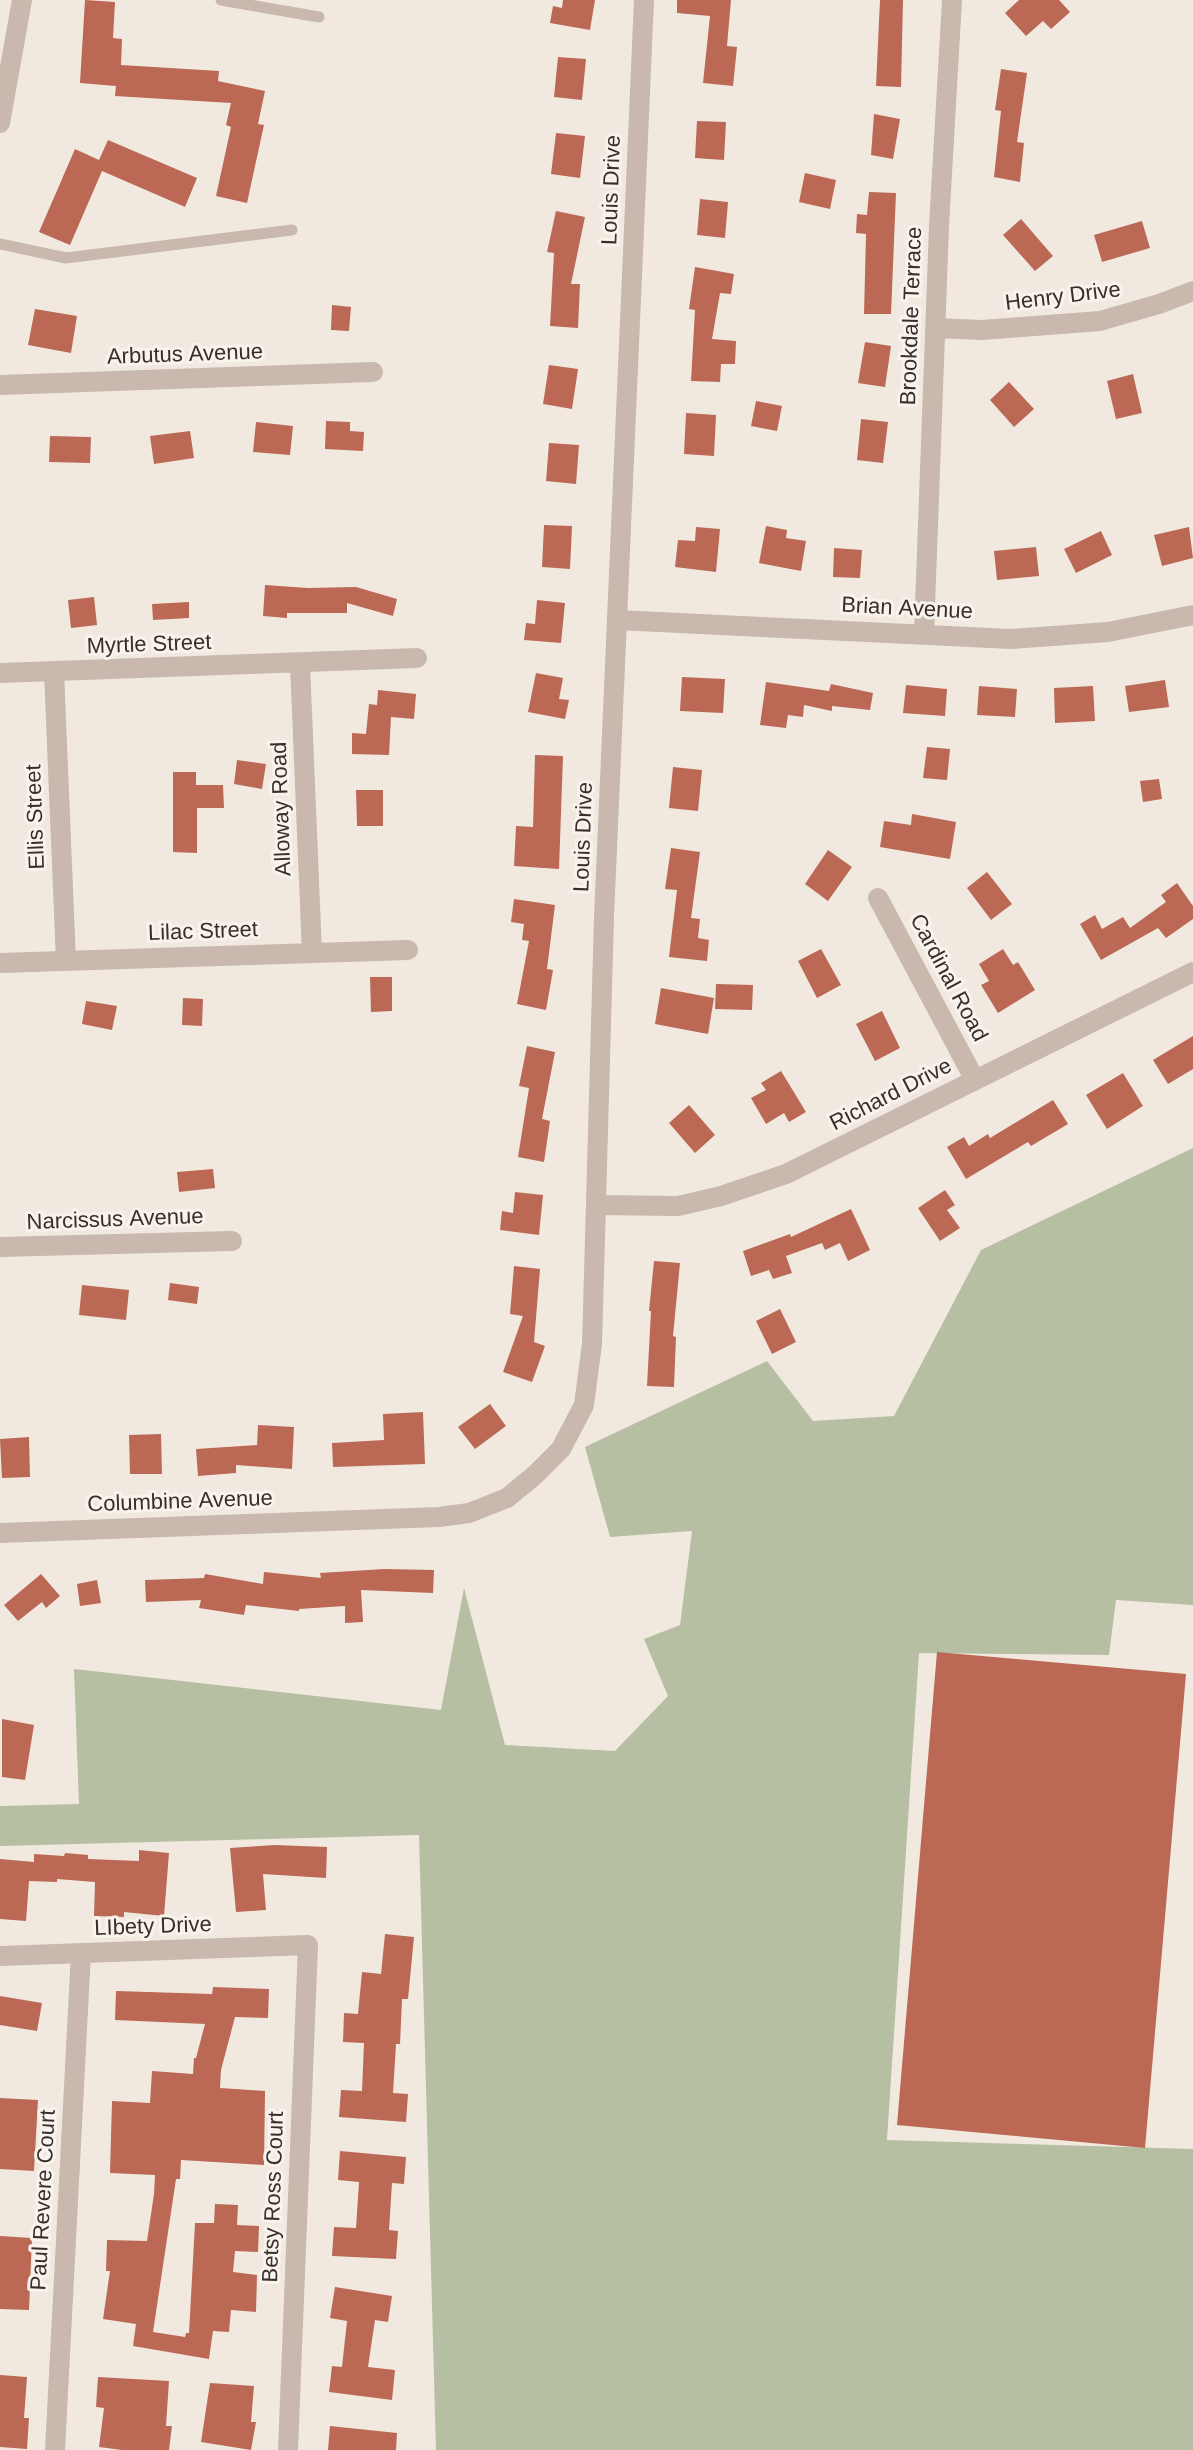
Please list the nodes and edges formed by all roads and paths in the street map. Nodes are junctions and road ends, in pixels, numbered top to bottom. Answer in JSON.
{"nodes":[{"id":1,"x":22,"y":0,"type":"edge"},
{"id":2,"x":221,"y":0,"type":"edge"},
{"id":3,"x":644,"y":0,"type":"edge"},
{"id":4,"x":952,"y":0,"type":"edge"},
{"id":5,"x":319,"y":17,"type":"dead end"},
{"id":6,"x":0,"y":123,"type":"edge"},
{"id":7,"x":292,"y":230,"type":"dead end"},
{"id":8,"x":0,"y":244,"type":"edge"},
{"id":9,"x":1193,"y":291,"type":"edge"},
{"id":10,"x":936,"y":328,"type":"junction"},
{"id":11,"x":373,"y":372,"type":"dead end"},
{"id":12,"x":0,"y":385,"type":"edge"},
{"id":13,"x":1193,"y":615,"type":"edge"},
{"id":14,"x":617,"y":620,"type":"junction"},
{"id":15,"x":924,"y":633,"type":"junction"},
{"id":16,"x":417,"y":658,"type":"dead end"},
{"id":17,"x":300,"y":664,"type":"junction"},
{"id":18,"x":54,"y":672,"type":"junction"},
{"id":19,"x":0,"y":673,"type":"edge"},
{"id":20,"x":878,"y":898,"type":"dead end"},
{"id":21,"x":408,"y":950,"type":"dead end"},
{"id":22,"x":312,"y":953,"type":"junction"},
{"id":23,"x":66,"y":961,"type":"junction"},
{"id":24,"x":0,"y":963,"type":"edge"},
{"id":25,"x":1193,"y":972,"type":"edge"},
{"id":26,"x":975,"y":1080,"type":"junction"},
{"id":27,"x":596,"y":1205,"type":"junction"},
{"id":28,"x":232,"y":1241,"type":"dead end"},
{"id":29,"x":0,"y":1247,"type":"edge"},
{"id":30,"x":362,"y":1520,"type":"joint"},
{"id":31,"x":0,"y":1533,"type":"edge"},
{"id":32,"x":308,"y":1945,"type":"joint"},
{"id":33,"x":81,"y":1953,"type":"junction"},
{"id":34,"x":0,"y":1956,"type":"edge"},
{"id":35,"x":55,"y":2450,"type":"edge"},
{"id":36,"x":288,"y":2450,"type":"edge"}],
"edges":[{"from":1,"to":6,"type":"street"},
{"from":2,"to":5,"type":"lane"},
{"from":3,"to":14,"type":"street","name":"Louis Drive"},
{"from":4,"to":10,"type":"street","name":"Brookdale Terrace"},
{"from":7,"to":8,"type":"lane"},
{"from":9,"to":10,"type":"street","name":"Henry Drive"},
{"from":10,"to":15,"type":"street","name":"Brookdale Terrace"},
{"from":11,"to":12,"type":"street","name":"Arbutus Avenue"},
{"from":13,"to":15,"type":"street","name":"Brian Avenue"},
{"from":14,"to":15,"type":"street","name":"Brian Avenue"},
{"from":14,"to":27,"type":"street","name":"Louis Drive"},
{"from":16,"to":17,"type":"street","name":"Myrtle Street"},
{"from":17,"to":18,"type":"street","name":"Myrtle Street"},
{"from":17,"to":22,"type":"street","name":"Alloway Road"},
{"from":18,"to":19,"type":"street","name":"Myrtle Street"},
{"from":18,"to":23,"type":"street","name":"Ellis Street"},
{"from":20,"to":26,"type":"street","name":"Cardinal Road"},
{"from":21,"to":22,"type":"street","name":"Lilac Street"},
{"from":22,"to":23,"type":"street","name":"Lilac Street"},
{"from":23,"to":24,"type":"street","name":"Lilac Street"},
{"from":25,"to":26,"type":"street","name":"Richard Drive"},
{"from":26,"to":27,"type":"street","name":"Richard Drive"},
{"from":27,"to":30,"type":"street","name":"Louis Drive"},
{"from":28,"to":29,"type":"street","name":"Narcissus Avenue"},
{"from":30,"to":31,"type":"street","name":"Columbine Avenue"},
{"from":32,"to":33,"type":"street","name":"LIbety Drive"},
{"from":32,"to":36,"type":"street","name":"Betsy Ross Court"},
{"from":33,"to":34,"type":"street","name":"LIbety Drive"},
{"from":33,"to":35,"type":"street","name":"Paul Revere Court"}]}
